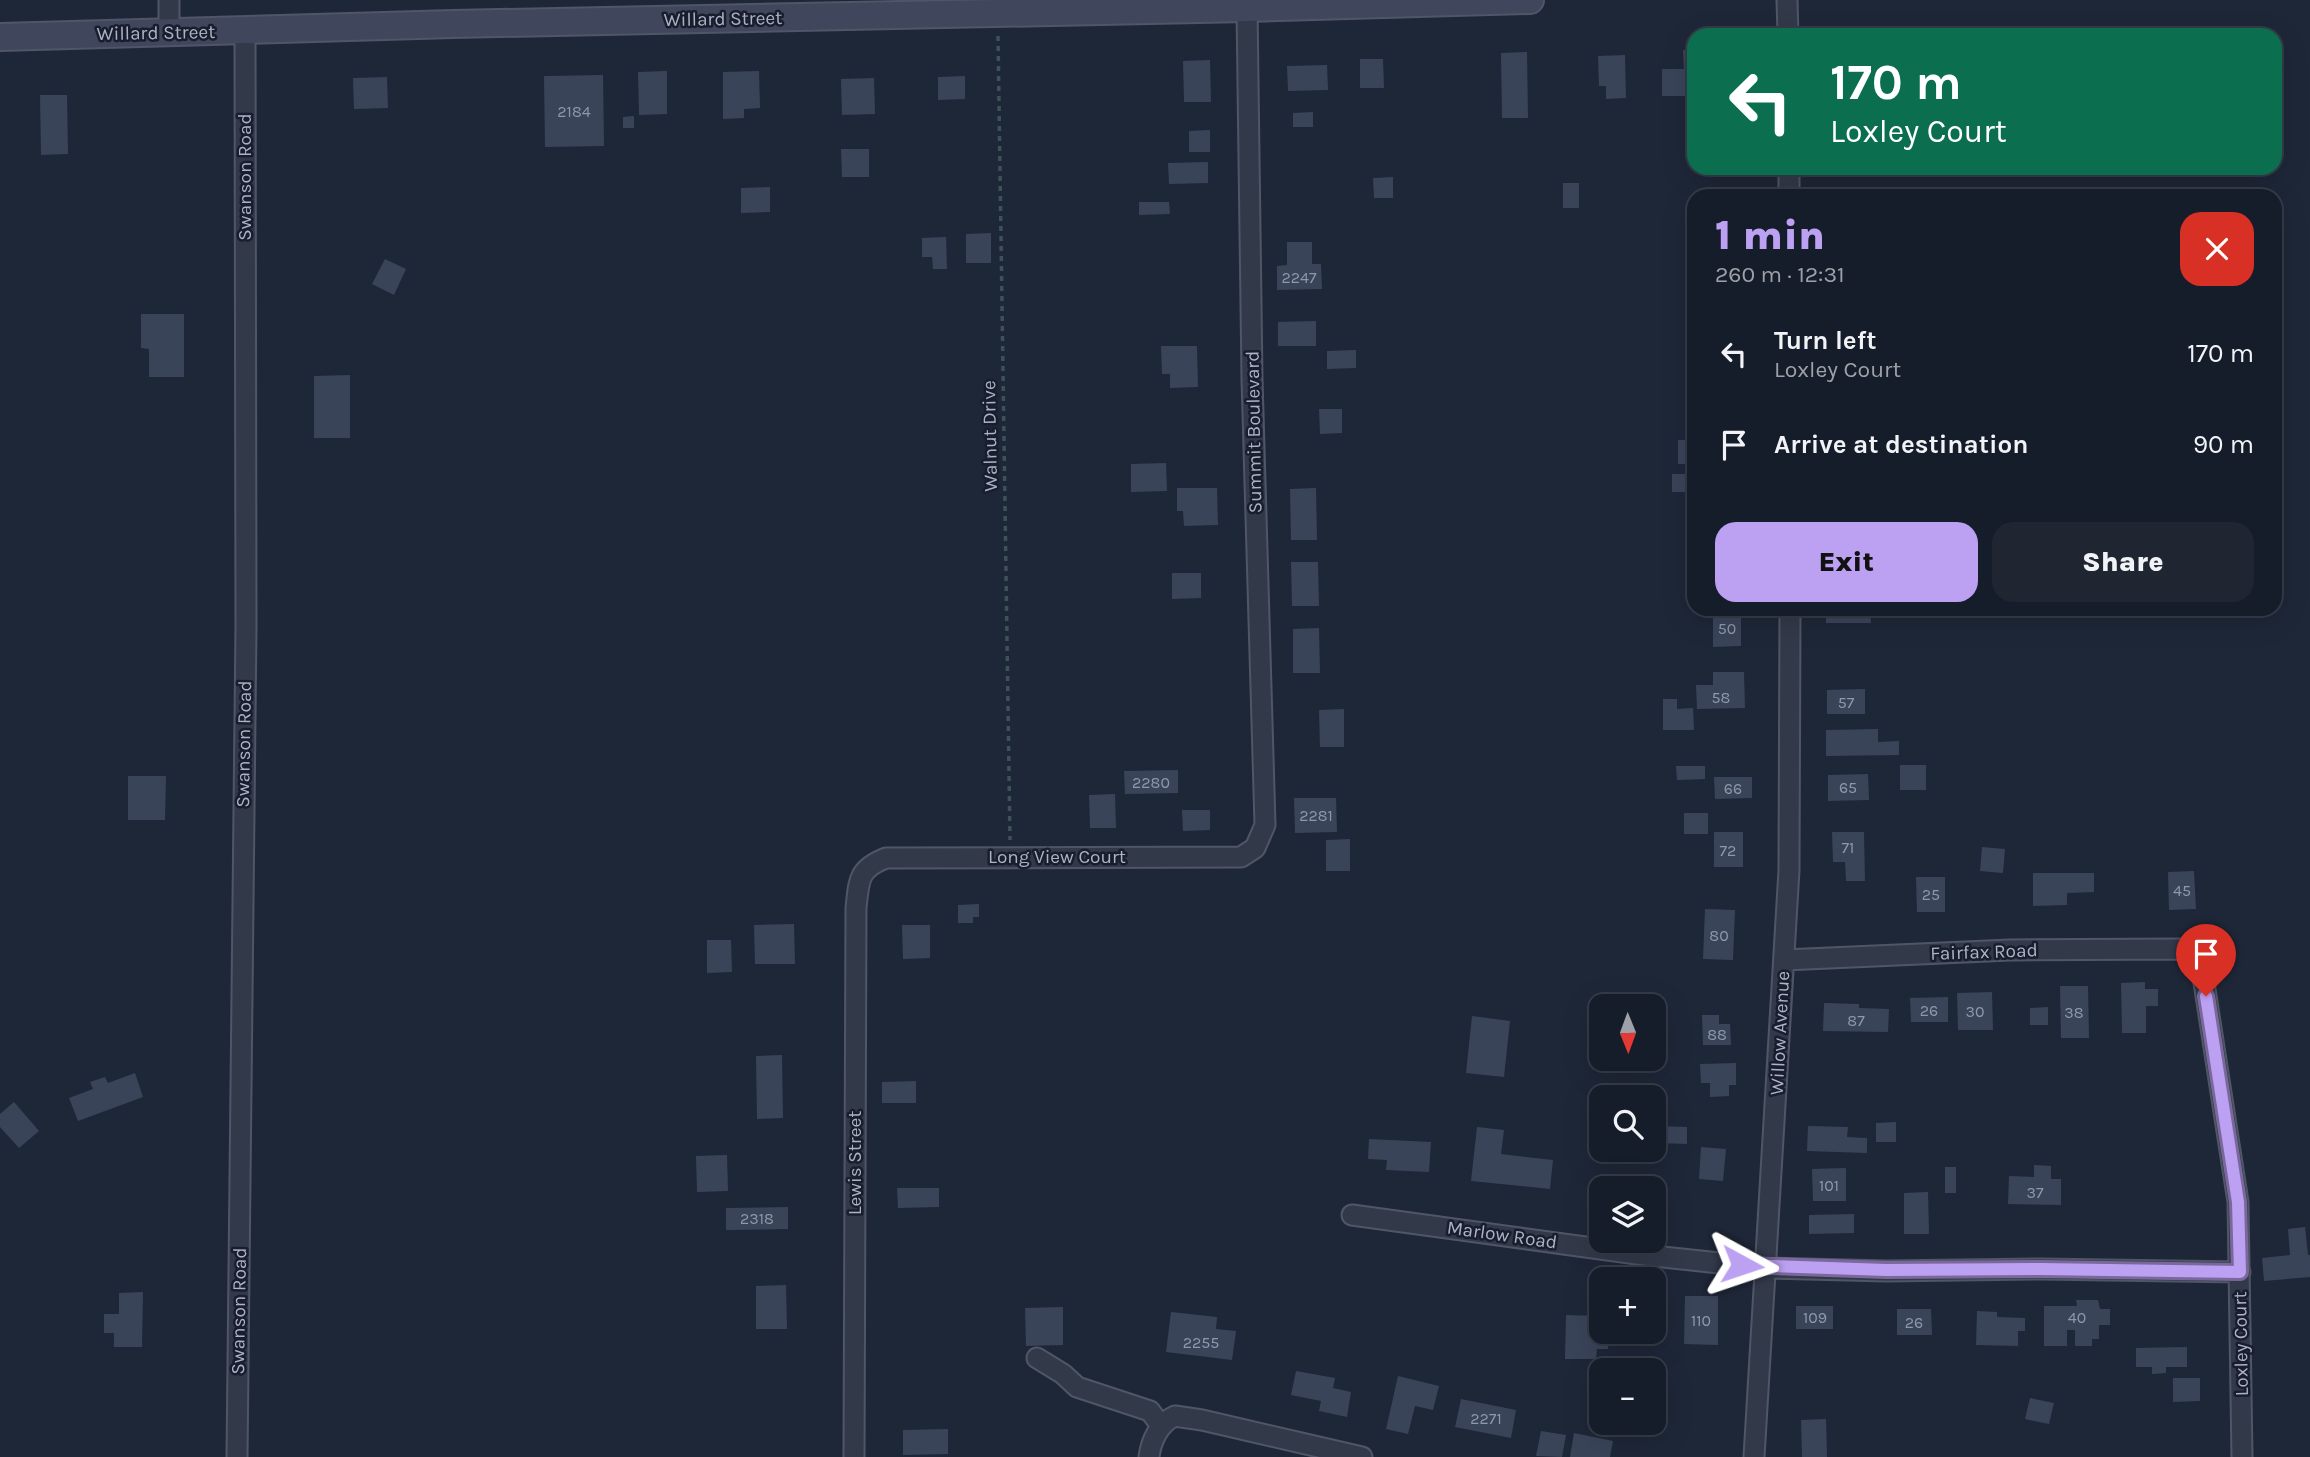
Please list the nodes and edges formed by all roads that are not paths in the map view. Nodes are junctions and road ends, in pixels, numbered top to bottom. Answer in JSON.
{"nodes":[{"id":1,"x":169,"y":0,"type":"edge"},
{"id":2,"x":1530,"y":0,"type":"edge"},
{"id":3,"x":1787,"y":0,"type":"edge"},
{"id":4,"x":1247,"y":8,"type":"junction"},
{"id":5,"x":1788,"y":28,"type":"edge"},
{"id":6,"x":245,"y":31,"type":"junction"},
{"id":7,"x":169,"y":33,"type":"junction"},
{"id":8,"x":0,"y":37,"type":"edge"},
{"id":9,"x":1790,"y":616,"type":"edge"},
{"id":10,"x":1251,"y":851,"type":"joint"},
{"id":11,"x":865,"y":870,"type":"joint"},
{"id":12,"x":2185,"y":949,"type":"joint"},
{"id":13,"x":1784,"y":960,"type":"junction"},
{"id":14,"x":1352,"y":1215,"type":"dead end"},
{"id":15,"x":1766,"y":1268,"type":"junction"},
{"id":16,"x":2240,"y":1272,"type":"junction"},
{"id":17,"x":1037,"y":1358,"type":"dead end"},
{"id":18,"x":1161,"y":1426,"type":"junction"},
{"id":19,"x":237,"y":1457,"type":"edge"},
{"id":20,"x":854,"y":1457,"type":"edge"},
{"id":21,"x":1149,"y":1457,"type":"edge"},
{"id":22,"x":1362,"y":1457,"type":"edge"},
{"id":23,"x":1754,"y":1457,"type":"edge"},
{"id":24,"x":2242,"y":1457,"type":"edge"}],
"edges":[{"from":1,"to":7,"type":"street"},
{"from":2,"to":4,"type":"street","name":"Willard Street"},
{"from":3,"to":5,"type":"street"},
{"from":4,"to":6,"type":"street","name":"Willard Street"},
{"from":4,"to":10,"type":"street","name":"Summit Boulevard"},
{"from":6,"to":7,"type":"street","name":"Willard Street"},
{"from":6,"to":19,"type":"street","name":"Swanson Road"},
{"from":7,"to":8,"type":"street","name":"Willard Street"},
{"from":9,"to":13,"type":"street","name":"Willow Avenue"},
{"from":10,"to":11,"type":"street","name":"Long View Court"},
{"from":11,"to":20,"type":"street","name":"Lewis Street"},
{"from":12,"to":13,"type":"street","name":"Fairfax Road"},
{"from":12,"to":16,"type":"street","name":"Loxley Court"},
{"from":13,"to":15,"type":"street","name":"Willow Avenue"},
{"from":14,"to":15,"type":"street","name":"Marlow Road"},
{"from":15,"to":16,"type":"street","name":"Marlow Road"},
{"from":15,"to":23,"type":"street","name":"Willow Avenue"},
{"from":16,"to":24,"type":"street","name":"Loxley Court"},
{"from":17,"to":18,"type":"street"},
{"from":18,"to":21,"type":"street"},
{"from":18,"to":22,"type":"street"}]}
